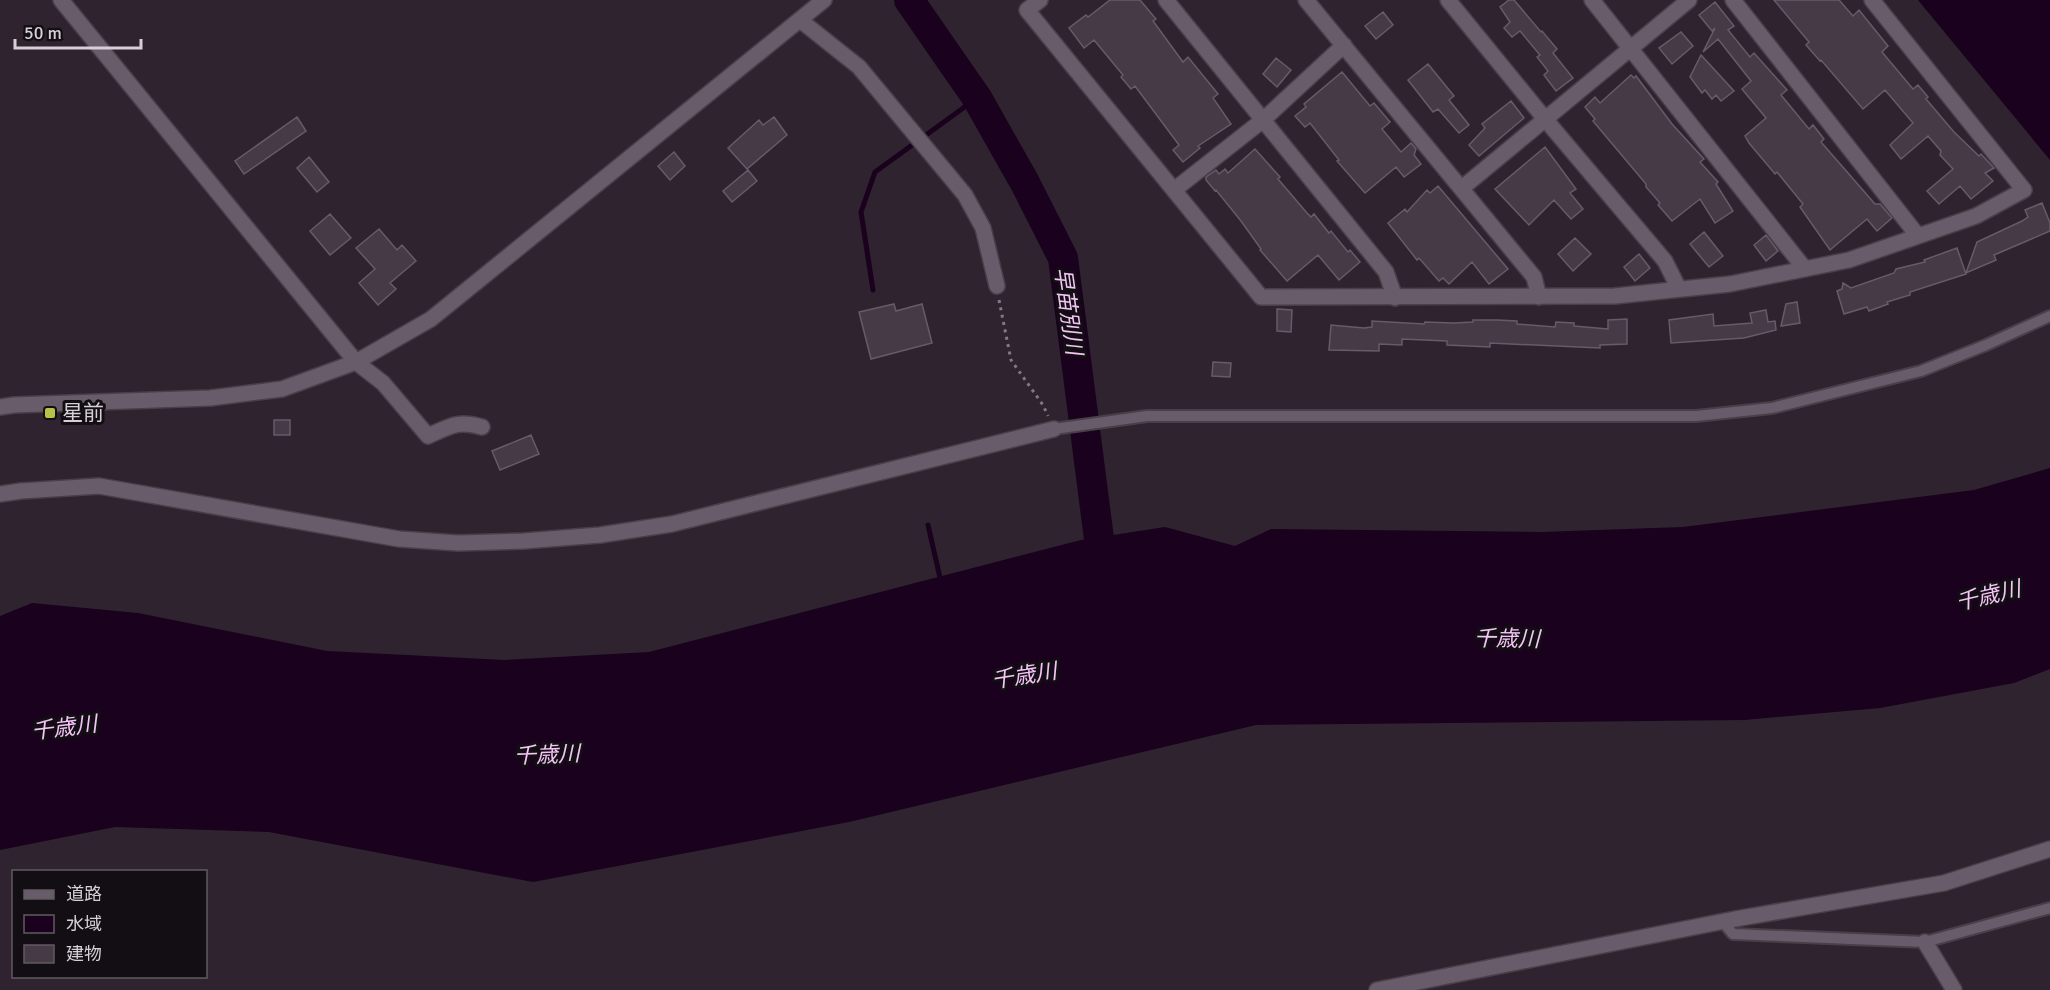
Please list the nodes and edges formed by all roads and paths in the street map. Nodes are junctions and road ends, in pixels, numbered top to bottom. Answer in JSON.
{"nodes":[{"id":1,"x":61,"y":0,"type":"edge"},
{"id":2,"x":1040,"y":0,"type":"edge"},
{"id":3,"x":1167,"y":0,"type":"edge"},
{"id":4,"x":1306,"y":0,"type":"edge"},
{"id":5,"x":1448,"y":0,"type":"edge"},
{"id":6,"x":1592,"y":0,"type":"edge"},
{"id":7,"x":1689,"y":0,"type":"edge"},
{"id":8,"x":1733,"y":0,"type":"edge"},
{"id":9,"x":1872,"y":0,"type":"edge"},
{"id":10,"x":820,"y":3,"type":"edge"},
{"id":11,"x":800,"y":20,"type":"junction"},
{"id":12,"x":1344,"y":45,"type":"junction"},
{"id":13,"x":1631,"y":48,"type":"junction"},
{"id":14,"x":1545,"y":119,"type":"junction"},
{"id":15,"x":1263,"y":120,"type":"junction"},
{"id":16,"x":1462,"y":188,"type":"junction"},
{"id":17,"x":1174,"y":190,"type":"junction"},
{"id":18,"x":1918,"y":236,"type":"junction"},
{"id":19,"x":1805,"y":269,"type":"junction"},
{"id":20,"x":997,"y":286,"type":"joint"},
{"id":21,"x":1679,"y":289,"type":"junction"},
{"id":22,"x":1539,"y":297,"type":"junction"},
{"id":23,"x":1395,"y":298,"type":"junction"},
{"id":24,"x":2050,"y":316,"type":"edge"},
{"id":25,"x":356,"y":362,"type":"junction"},
{"id":26,"x":0,"y":407,"type":"edge"},
{"id":27,"x":482,"y":427,"type":"dead end"},
{"id":28,"x":1054,"y":429,"type":"junction"},
{"id":29,"x":0,"y":494,"type":"edge"},
{"id":30,"x":2050,"y":849,"type":"edge"},
{"id":31,"x":2050,"y":908,"type":"edge"},
{"id":32,"x":1723,"y":922,"type":"junction"},
{"id":33,"x":1925,"y":942,"type":"junction"},
{"id":34,"x":1377,"y":990,"type":"edge"},
{"id":35,"x":1954,"y":990,"type":"edge"}],
"edges":[{"from":1,"to":25,"type":"street"},
{"from":2,"to":17,"type":"street"},
{"from":3,"to":15,"type":"street"},
{"from":4,"to":12,"type":"street"},
{"from":5,"to":14,"type":"street"},
{"from":6,"to":13,"type":"street"},
{"from":7,"to":13,"type":"street"},
{"from":8,"to":18,"type":"street"},
{"from":9,"to":18,"type":"street"},
{"from":10,"to":11,"type":"street"},
{"from":11,"to":20,"type":"street"},
{"from":11,"to":25,"type":"street"},
{"from":12,"to":15,"type":"street"},
{"from":12,"to":16,"type":"street"},
{"from":13,"to":14,"type":"street"},
{"from":13,"to":19,"type":"street"},
{"from":14,"to":16,"type":"street"},
{"from":14,"to":21,"type":"street"},
{"from":15,"to":17,"type":"street"},
{"from":15,"to":23,"type":"street"},
{"from":16,"to":22,"type":"street"},
{"from":17,"to":23,"type":"street"},
{"from":18,"to":19,"type":"street"},
{"from":19,"to":21,"type":"street"},
{"from":20,"to":28,"type":"path"},
{"from":21,"to":22,"type":"street"},
{"from":22,"to":23,"type":"street"},
{"from":24,"to":28,"type":"lane"},
{"from":25,"to":26,"type":"street"},
{"from":25,"to":27,"type":"street"},
{"from":28,"to":29,"type":"street"},
{"from":30,"to":32,"type":"street"},
{"from":31,"to":33,"type":"lane"},
{"from":32,"to":33,"type":"lane"},
{"from":32,"to":34,"type":"street"},
{"from":33,"to":35,"type":"street"}]}
